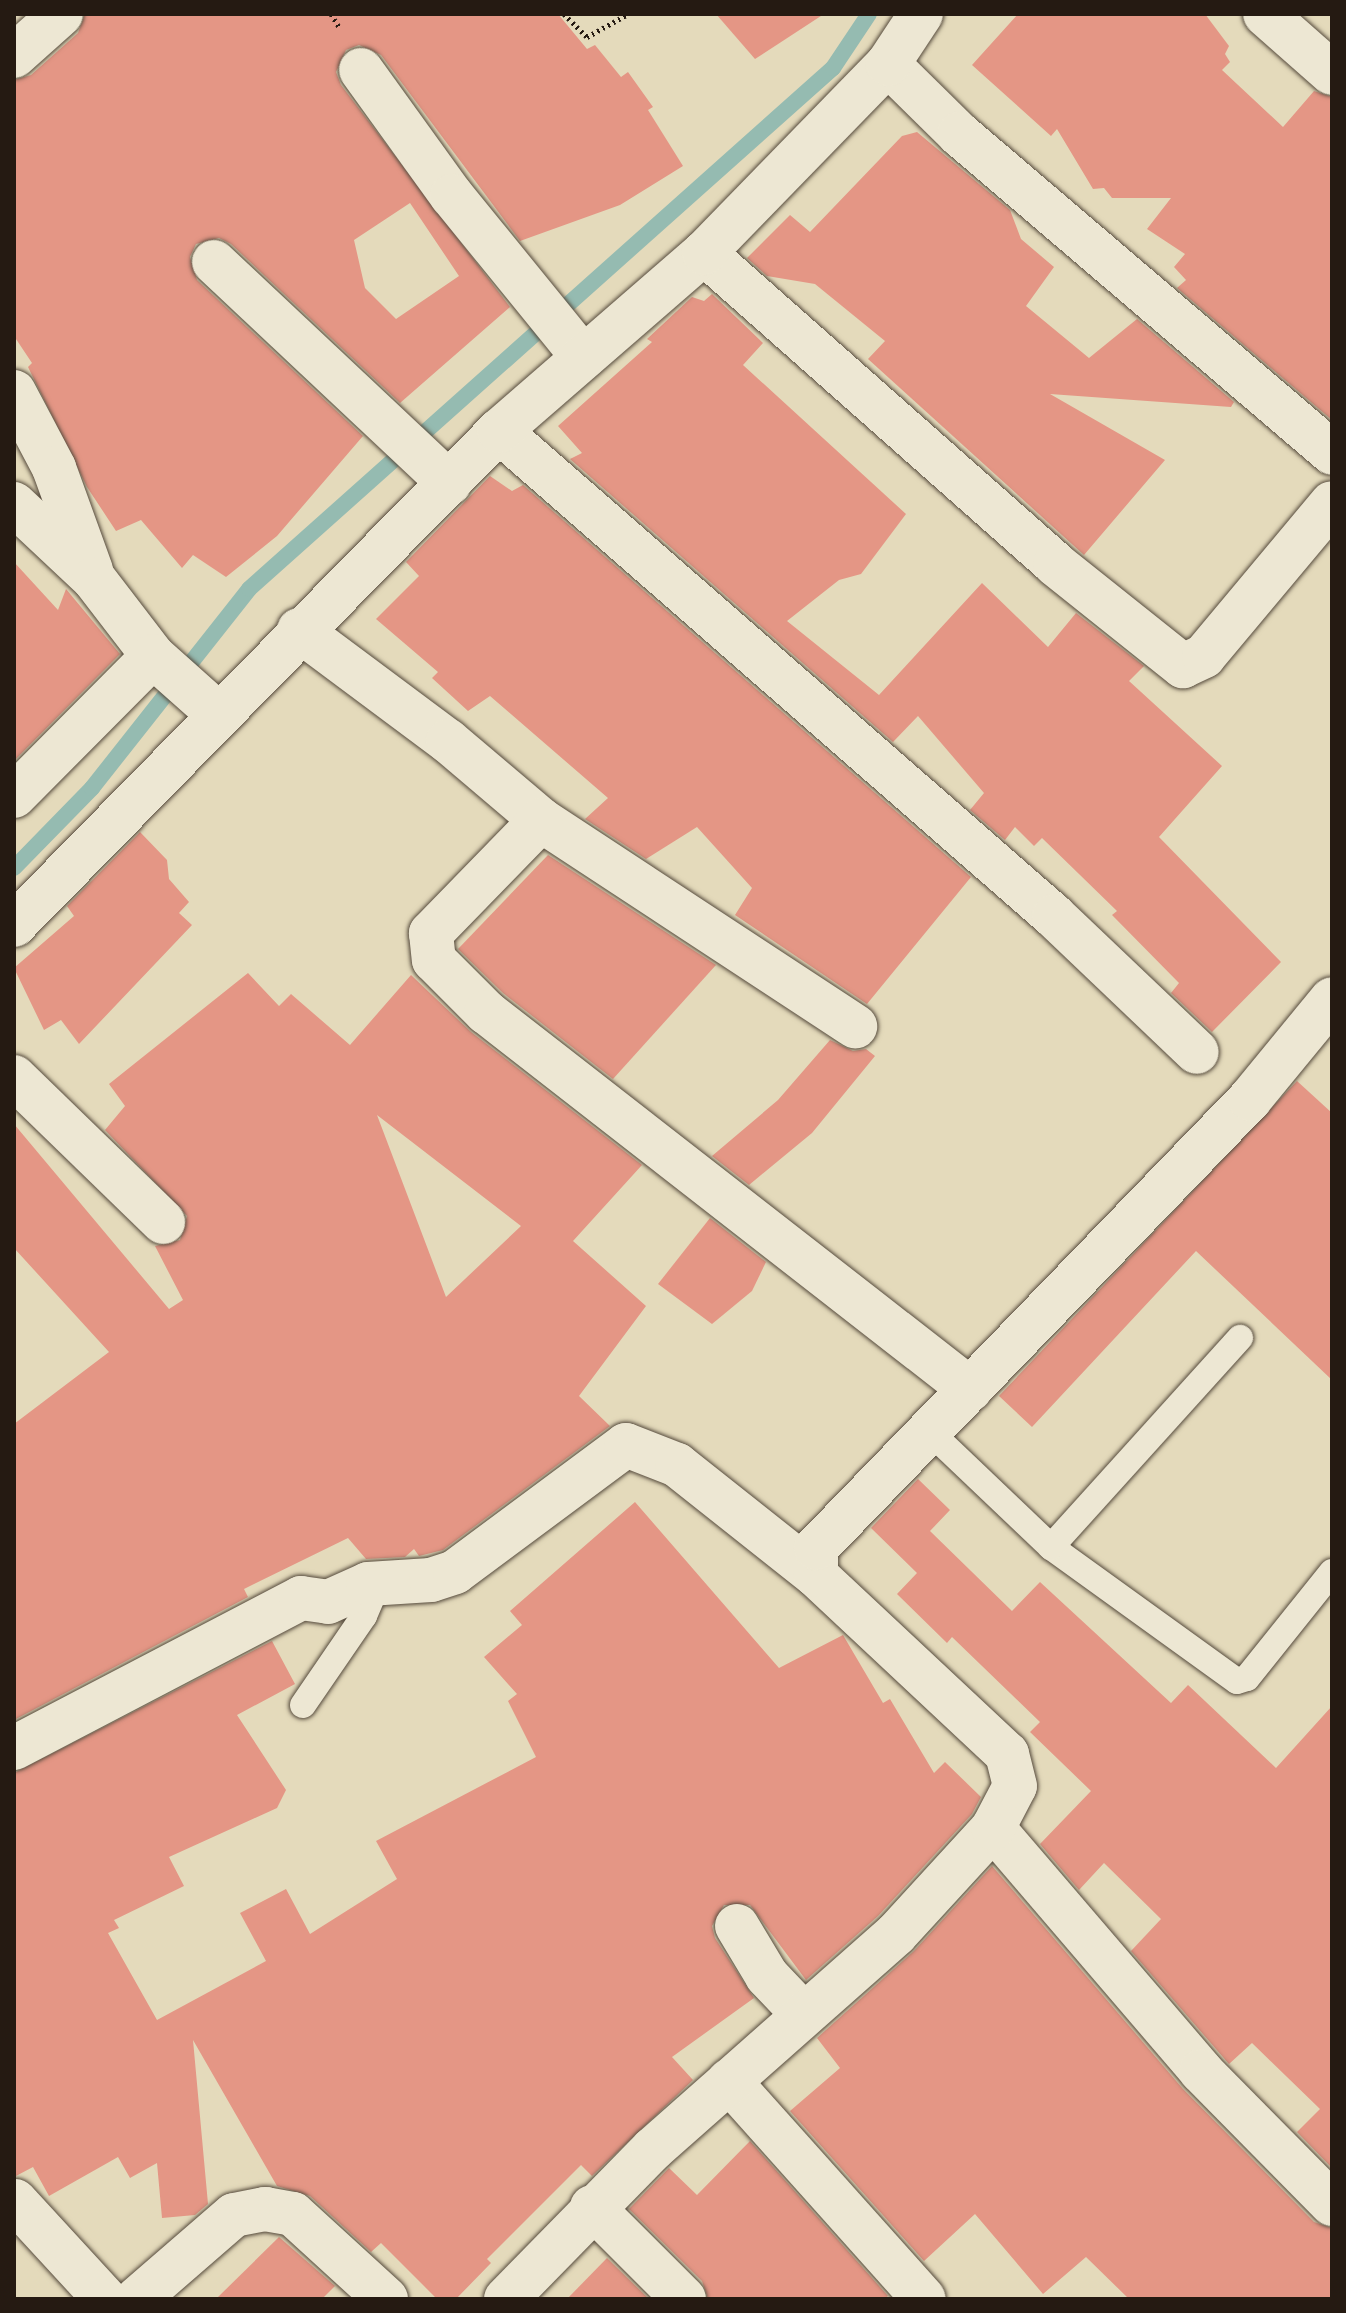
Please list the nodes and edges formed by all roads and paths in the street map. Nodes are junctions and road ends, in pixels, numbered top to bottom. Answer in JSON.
{"nodes":[{"id":1,"x":61,"y":14,"type":"edge"},
{"id":2,"x":564,"y":14,"type":"edge"},
{"id":3,"x":628,"y":14,"type":"edge"},
{"id":4,"x":921,"y":14,"type":"edge"},
{"id":5,"x":1265,"y":14,"type":"edge"},
{"id":6,"x":14,"y":56,"type":"edge"},
{"id":7,"x":888,"y":64,"type":"junction"},
{"id":8,"x":361,"y":70,"type":"dead end"},
{"id":9,"x":1332,"y":73,"type":"edge"},
{"id":10,"x":704,"y":253,"type":"junction"},
{"id":11,"x":214,"y":262,"type":"dead end"},
{"id":12,"x":575,"y":348,"type":"junction"},
{"id":13,"x":14,"y":392,"type":"edge"},
{"id":14,"x":499,"y":431,"type":"junction"},
{"id":15,"x":1332,"y":453,"type":"edge"},
{"id":16,"x":436,"y":471,"type":"junction"},
{"id":17,"x":1332,"y":503,"type":"edge"},
{"id":18,"x":14,"y":504,"type":"edge"},
{"id":19,"x":94,"y":579,"type":"junction"},
{"id":20,"x":299,"y":630,"type":"junction"},
{"id":21,"x":160,"y":662,"type":"junction"},
{"id":22,"x":212,"y":708,"type":"junction"},
{"id":23,"x":14,"y":796,"type":"edge"},
{"id":24,"x":541,"y":820,"type":"junction"},
{"id":25,"x":14,"y":925,"type":"edge"},
{"id":26,"x":1332,"y":999,"type":"edge"},
{"id":27,"x":855,"y":1026,"type":"dead end"},
{"id":28,"x":1197,"y":1052,"type":"dead end"},
{"id":29,"x":14,"y":1077,"type":"edge"},
{"id":30,"x":163,"y":1222,"type":"dead end"},
{"id":31,"x":1240,"y":1338,"type":"dead end"},
{"id":32,"x":970,"y":1389,"type":"junction"},
{"id":33,"x":928,"y":1430,"type":"junction"},
{"id":34,"x":1051,"y":1547,"type":"junction"},
{"id":35,"x":1332,"y":1572,"type":"edge"},
{"id":36,"x":816,"y":1575,"type":"junction"},
{"id":37,"x":378,"y":1583,"type":"junction"},
{"id":38,"x":303,"y":1705,"type":"dead end"},
{"id":39,"x":14,"y":1748,"type":"edge"},
{"id":40,"x":993,"y":1828,"type":"junction"},
{"id":41,"x":737,"y":1926,"type":"dead end"},
{"id":42,"x":803,"y":2014,"type":"junction"},
{"id":43,"x":729,"y":2081,"type":"junction"},
{"id":44,"x":15,"y":2201,"type":"edge"},
{"id":45,"x":1332,"y":2204,"type":"edge"},
{"id":46,"x":592,"y":2207,"type":"junction"},
{"id":47,"x":105,"y":2299,"type":"edge"},
{"id":48,"x":137,"y":2299,"type":"edge"},
{"id":49,"x":386,"y":2299,"type":"edge"},
{"id":50,"x":506,"y":2299,"type":"edge"},
{"id":51,"x":684,"y":2299,"type":"edge"},
{"id":52,"x":924,"y":2299,"type":"edge"}],
"edges":[{"from":1,"to":6,"type":"street"},
{"from":2,"to":3,"type":"path"},
{"from":4,"to":7,"type":"street"},
{"from":5,"to":9,"type":"street"},
{"from":7,"to":10,"type":"street"},
{"from":7,"to":15,"type":"street"},
{"from":8,"to":12,"type":"street"},
{"from":10,"to":12,"type":"street"},
{"from":10,"to":17,"type":"street"},
{"from":11,"to":16,"type":"street"},
{"from":12,"to":14,"type":"street"},
{"from":13,"to":19,"type":"street"},
{"from":14,"to":16,"type":"street"},
{"from":14,"to":28,"type":"street"},
{"from":16,"to":20,"type":"street"},
{"from":18,"to":19,"type":"street"},
{"from":19,"to":21,"type":"street"},
{"from":20,"to":22,"type":"street"},
{"from":20,"to":24,"type":"street"},
{"from":21,"to":22,"type":"street"},
{"from":21,"to":23,"type":"street"},
{"from":22,"to":25,"type":"street"},
{"from":24,"to":27,"type":"street"},
{"from":24,"to":32,"type":"street"},
{"from":26,"to":32,"type":"street"},
{"from":29,"to":30,"type":"street"},
{"from":31,"to":34,"type":"lane"},
{"from":32,"to":33,"type":"street"},
{"from":33,"to":34,"type":"lane"},
{"from":33,"to":36,"type":"street"},
{"from":34,"to":35,"type":"lane"},
{"from":36,"to":37,"type":"street"},
{"from":36,"to":40,"type":"street"},
{"from":37,"to":38,"type":"lane"},
{"from":37,"to":39,"type":"street"},
{"from":40,"to":42,"type":"street"},
{"from":40,"to":45,"type":"street"},
{"from":41,"to":42,"type":"street"},
{"from":42,"to":43,"type":"street"},
{"from":43,"to":46,"type":"street"},
{"from":43,"to":52,"type":"street"},
{"from":44,"to":47,"type":"street"},
{"from":46,"to":50,"type":"street"},
{"from":46,"to":51,"type":"street"},
{"from":48,"to":49,"type":"street"}]}
